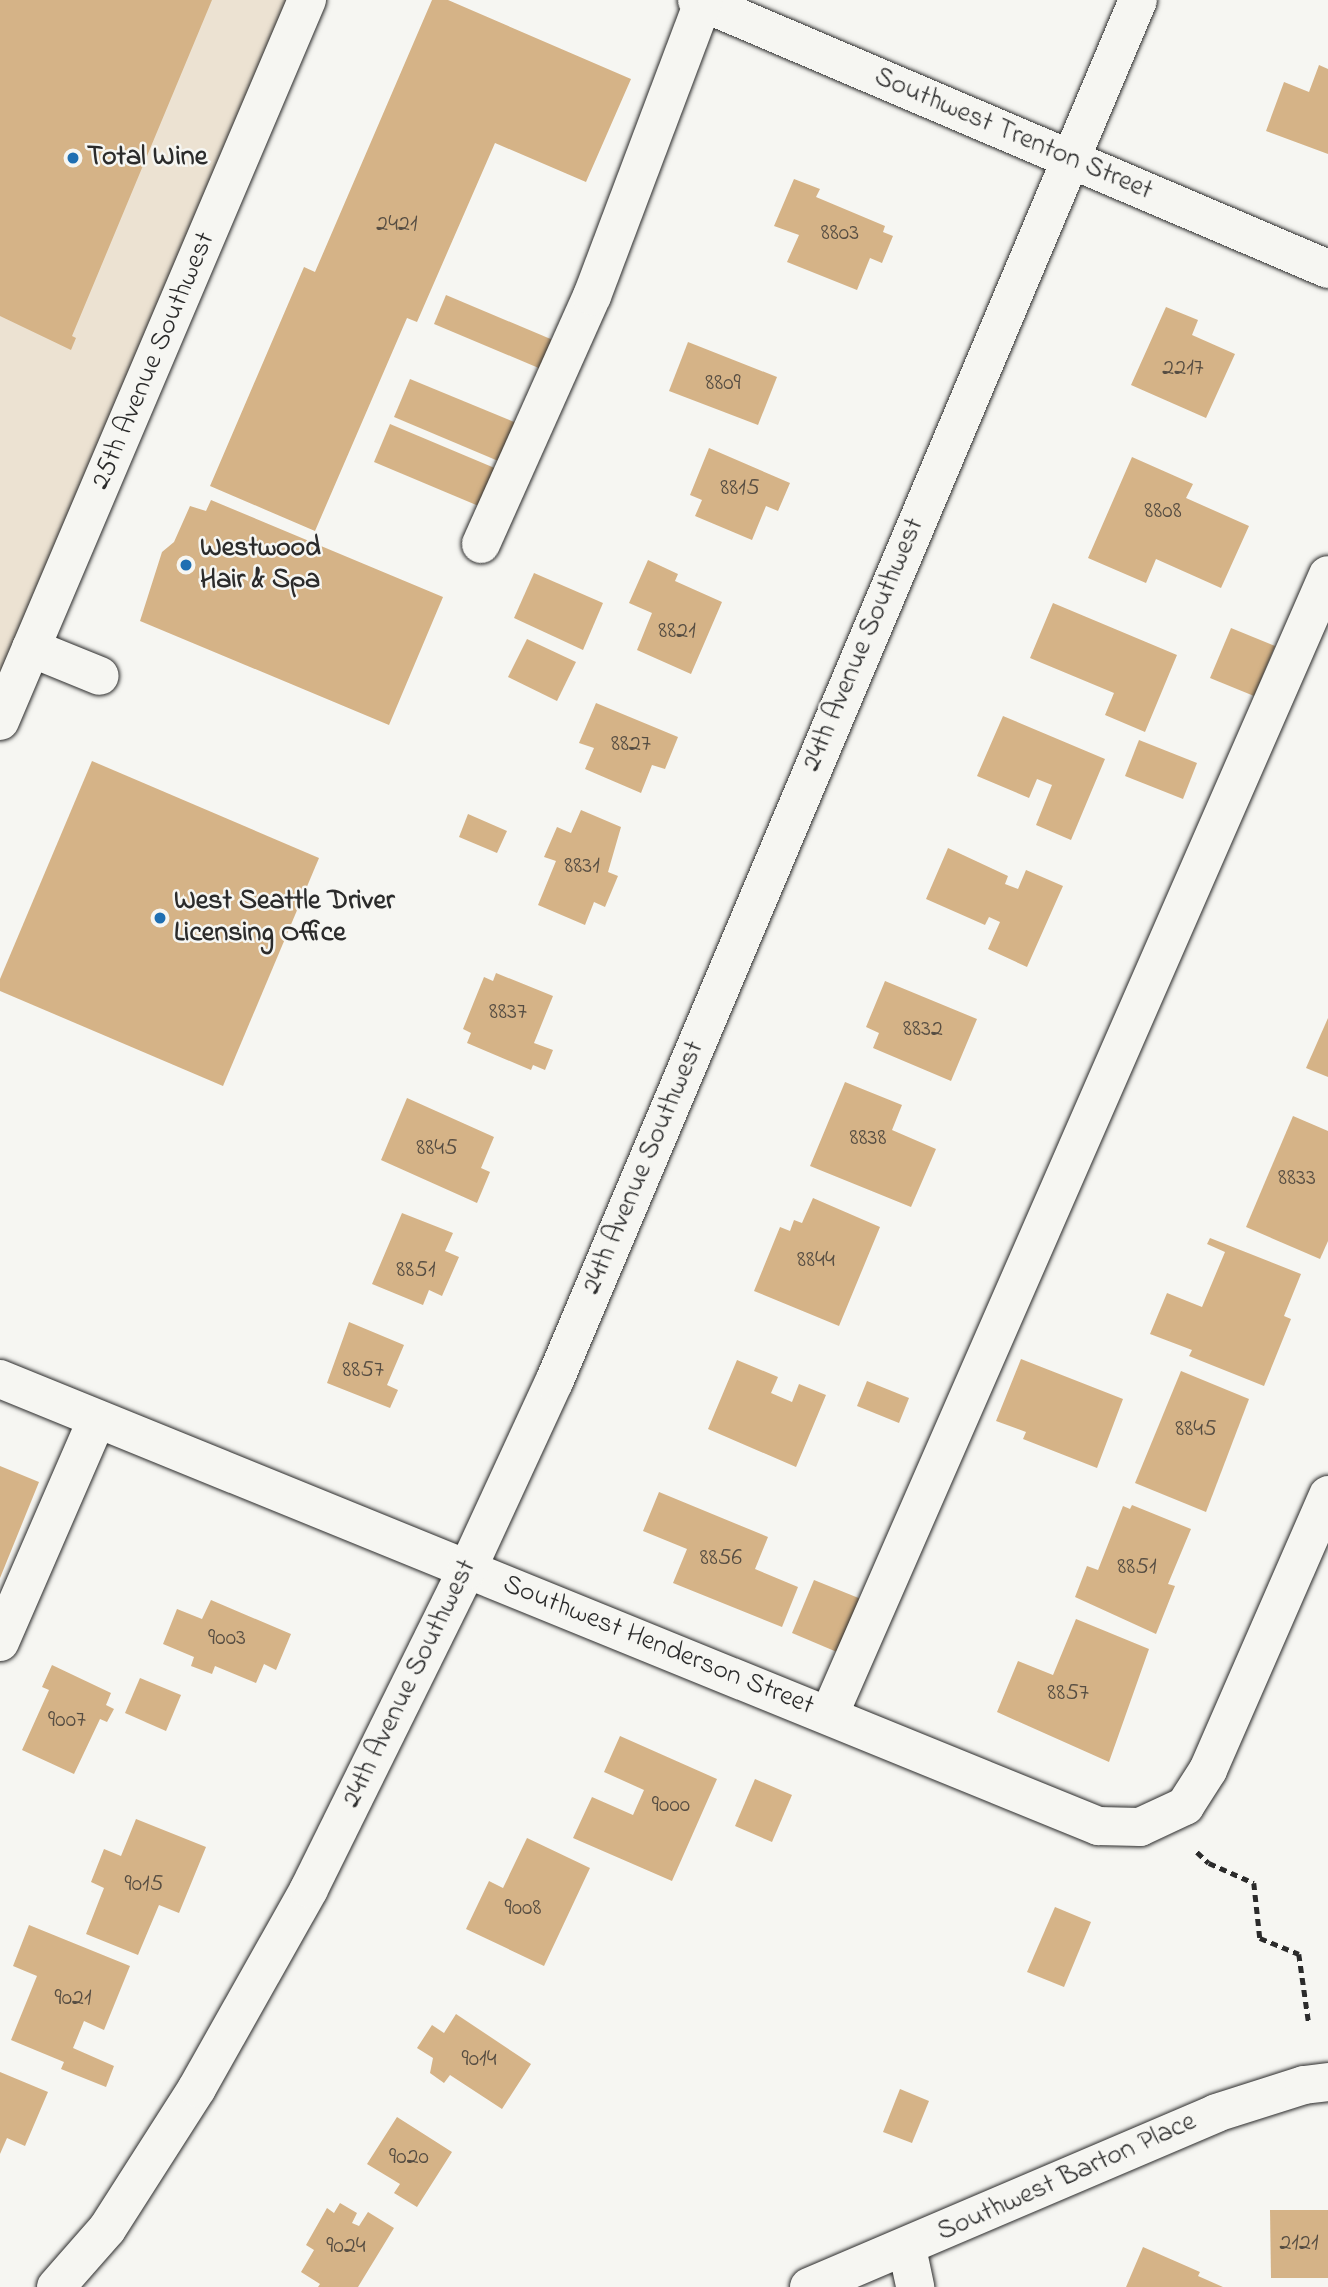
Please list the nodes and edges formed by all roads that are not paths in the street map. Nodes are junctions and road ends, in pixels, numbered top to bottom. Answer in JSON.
{"nodes":[{"id":1,"x":307,"y":0,"type":"edge"},
{"id":2,"x":1138,"y":0,"type":"edge"},
{"id":3,"x":700,"y":1,"type":"edge"},
{"id":4,"x":1069,"y":159,"type":"junction"},
{"id":5,"x":1328,"y":269,"type":"edge"},
{"id":6,"x":481,"y":544,"type":"dead end"},
{"id":7,"x":1328,"y":575,"type":"edge"},
{"id":8,"x":31,"y":648,"type":"junction"},
{"id":9,"x":100,"y":676,"type":"dead end"},
{"id":10,"x":0,"y":721,"type":"edge"},
{"id":11,"x":0,"y":1379,"type":"edge"},
{"id":12,"x":97,"y":1419,"type":"junction"},
{"id":13,"x":1328,"y":1495,"type":"edge"},
{"id":14,"x":467,"y":1570,"type":"junction"},
{"id":15,"x":0,"y":1642,"type":"edge"},
{"id":16,"x":830,"y":1713,"type":"junction"},
{"id":17,"x":1328,"y":2082,"type":"edge"},
{"id":18,"x":907,"y":2248,"type":"junction"},
{"id":19,"x":56,"y":2287,"type":"edge"},
{"id":20,"x":809,"y":2287,"type":"edge"},
{"id":21,"x":915,"y":2287,"type":"edge"}],
"edges":[{"from":1,"to":8,"type":"street","name":"25th Avenue Southwest"},
{"from":2,"to":4,"type":"street","name":"24th Avenue Southwest"},
{"from":3,"to":4,"type":"street","name":"Southwest Trenton Street"},
{"from":3,"to":6,"type":"street"},
{"from":4,"to":5,"type":"street","name":"Southwest Trenton Street"},
{"from":4,"to":14,"type":"street","name":"24th Avenue Southwest"},
{"from":7,"to":16,"type":"street"},
{"from":8,"to":9,"type":"street"},
{"from":8,"to":10,"type":"street","name":"25th Avenue Southwest"},
{"from":11,"to":12,"type":"street","name":"Southwest Henderson Street"},
{"from":12,"to":14,"type":"street","name":"Southwest Henderson Street"},
{"from":12,"to":15,"type":"street"},
{"from":13,"to":16,"type":"street","name":"Southwest Henderson Street"},
{"from":14,"to":16,"type":"street","name":"Southwest Henderson Street"},
{"from":14,"to":19,"type":"street","name":"24th Avenue Southwest"},
{"from":17,"to":18,"type":"street","name":"Southwest Barton Place"},
{"from":18,"to":20,"type":"street","name":"Southwest Barton Place"},
{"from":18,"to":21,"type":"street"}]}
